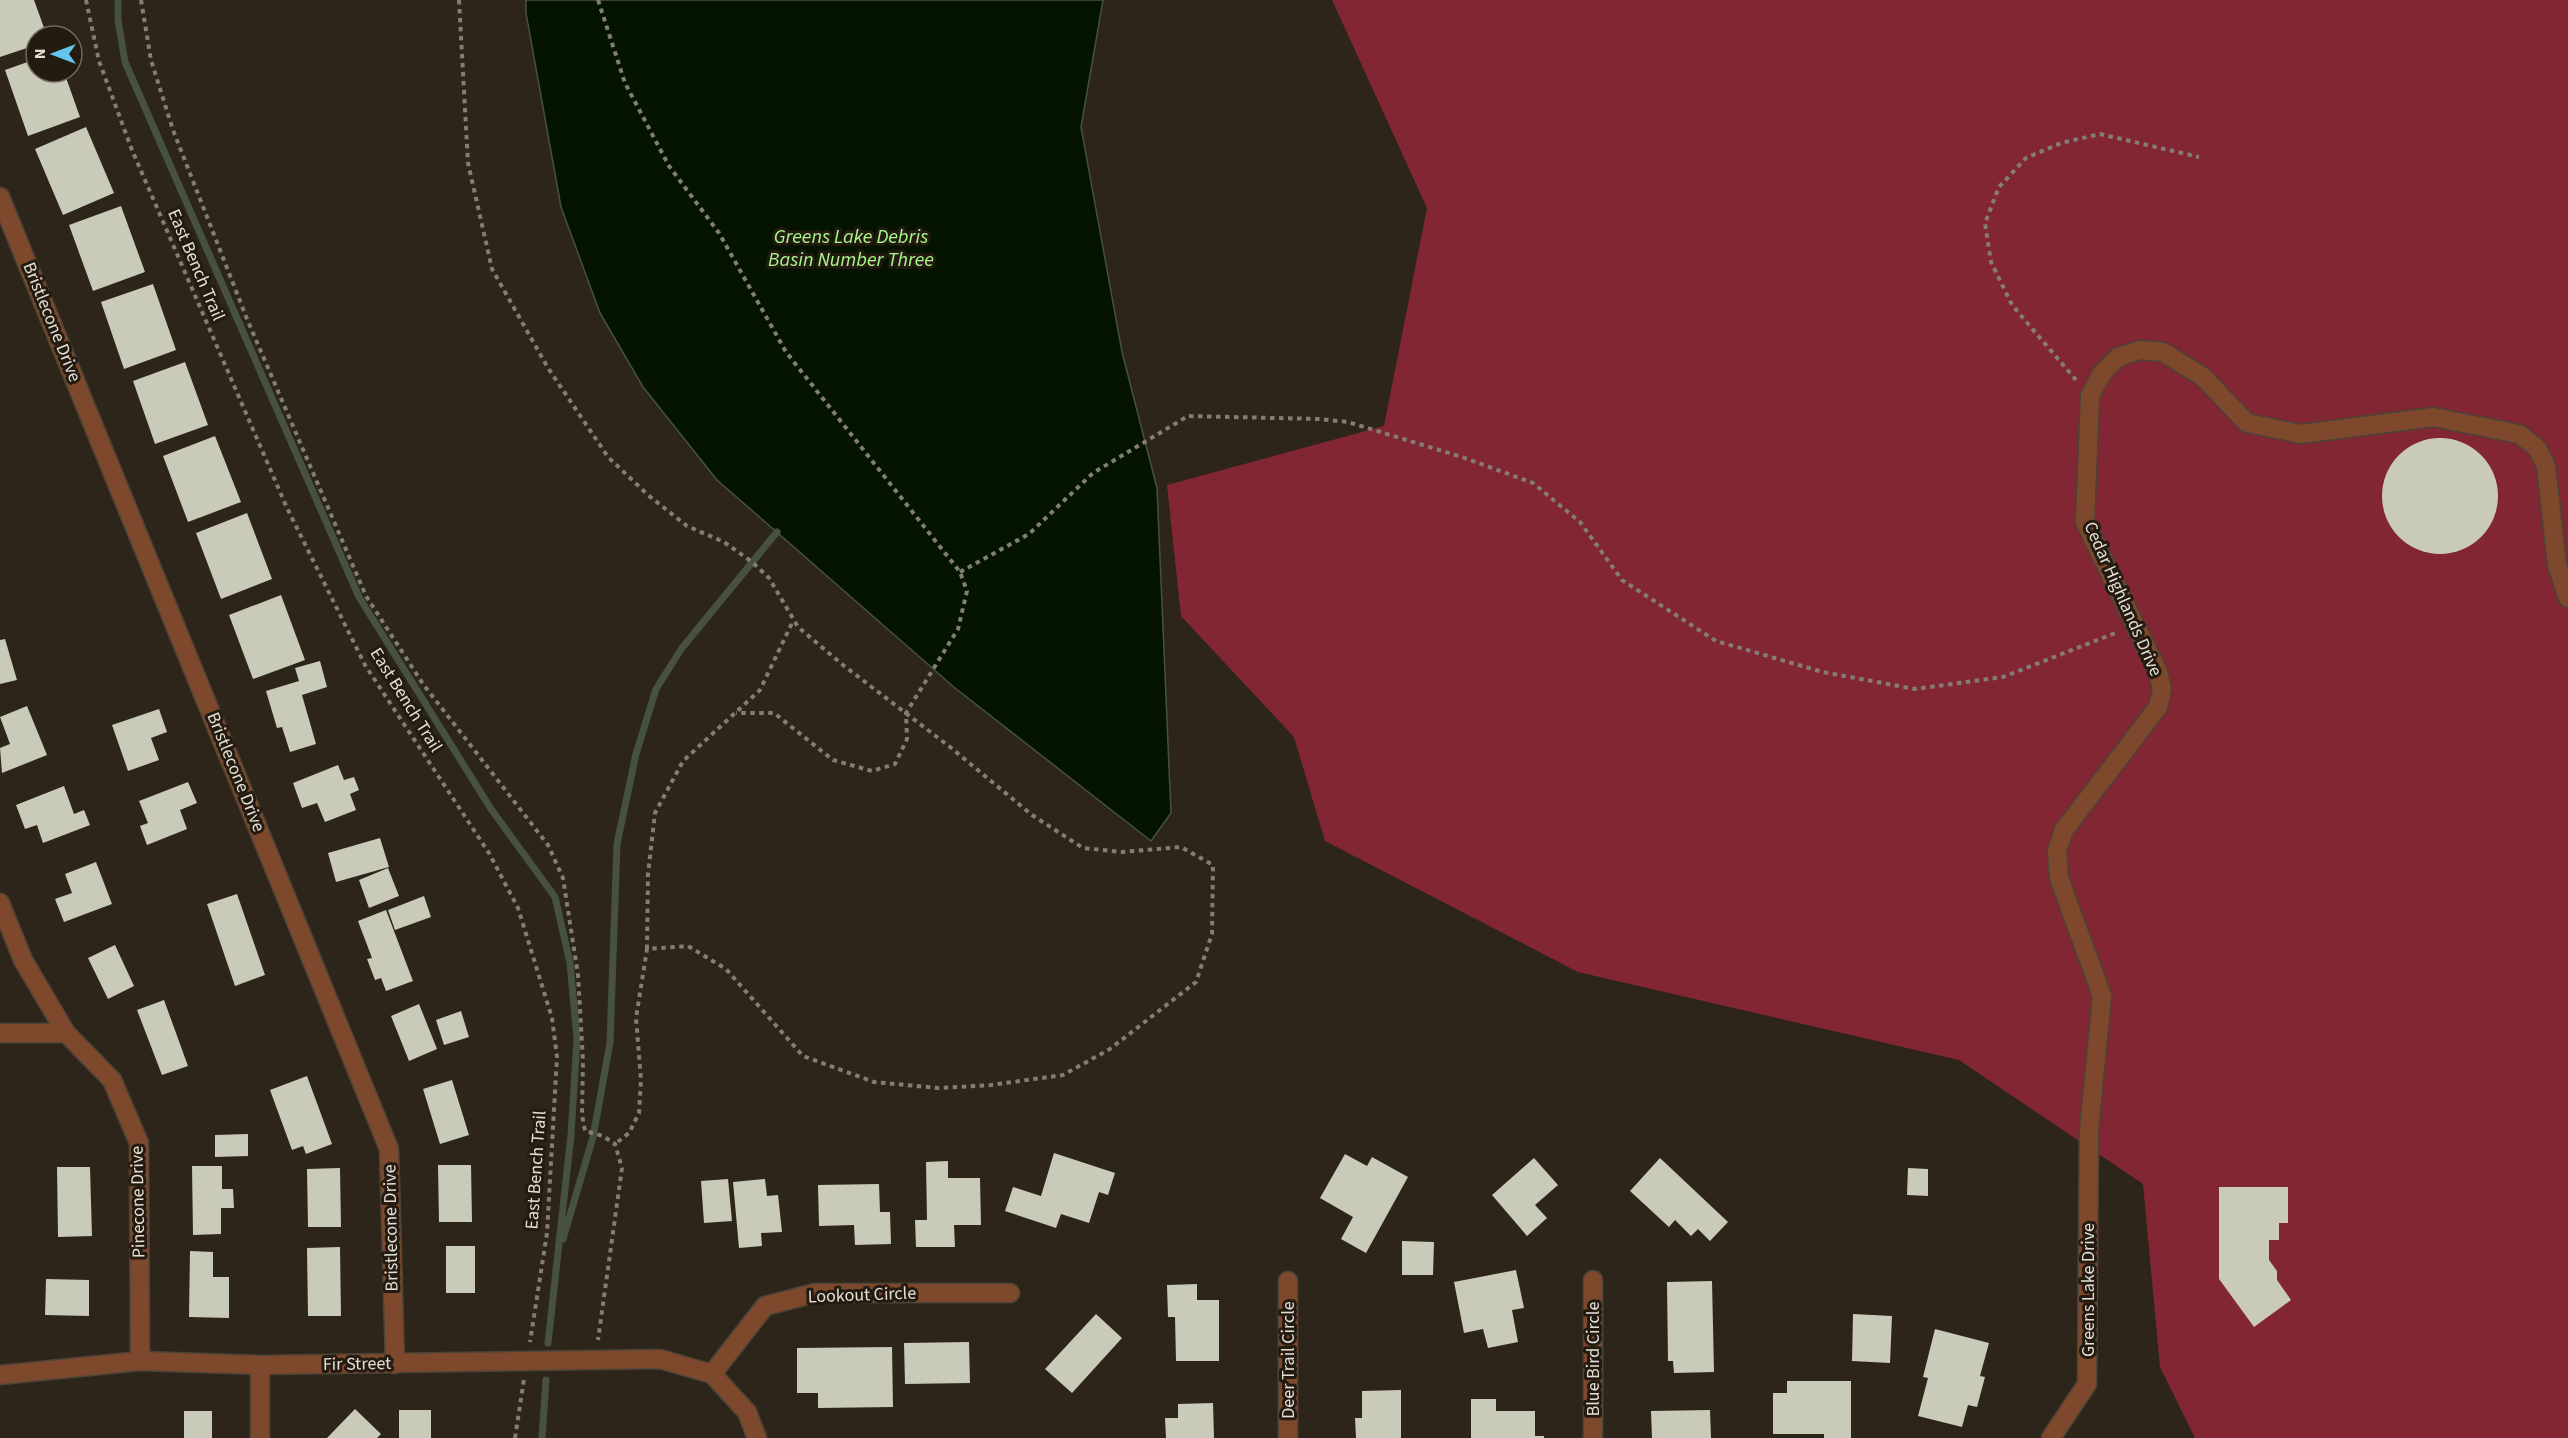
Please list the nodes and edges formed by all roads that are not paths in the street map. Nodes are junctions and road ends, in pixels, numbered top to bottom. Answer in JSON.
{"nodes":[{"id":1,"x":0,"y":197,"type":"edge"},
{"id":2,"x":2568,"y":598,"type":"edge"},
{"id":3,"x":0,"y":903,"type":"edge"},
{"id":4,"x":0,"y":1033,"type":"edge"},
{"id":5,"x":66,"y":1033,"type":"junction"},
{"id":6,"x":2089,"y":1130,"type":"joint"},
{"id":7,"x":1593,"y":1280,"type":"dead end"},
{"id":8,"x":1288,"y":1281,"type":"dead end"},
{"id":9,"x":1010,"y":1293,"type":"dead end"},
{"id":10,"x":140,"y":1361,"type":"junction"},
{"id":11,"x":395,"y":1364,"type":"junction"},
{"id":12,"x":260,"y":1365,"type":"junction"},
{"id":13,"x":712,"y":1374,"type":"junction"},
{"id":14,"x":0,"y":1376,"type":"edge"},
{"id":15,"x":260,"y":1438,"type":"edge"},
{"id":16,"x":757,"y":1438,"type":"edge"},
{"id":17,"x":1288,"y":1438,"type":"edge"},
{"id":18,"x":1593,"y":1438,"type":"edge"},
{"id":19,"x":2051,"y":1438,"type":"edge"}],
"edges":[{"from":1,"to":11,"type":"street","name":"Bristlecone Drive"},
{"from":2,"to":6,"type":"street","name":"Cedar Highlands Drive"},
{"from":3,"to":5,"type":"street","name":"Pinecone Drive"},
{"from":4,"to":5,"type":"street"},
{"from":5,"to":10,"type":"street","name":"Pinecone Drive"},
{"from":6,"to":19,"type":"street","name":"Greens Lake Drive"},
{"from":7,"to":18,"type":"street","name":"Blue Bird Circle"},
{"from":8,"to":17,"type":"street","name":"Deer Trail Circle"},
{"from":9,"to":13,"type":"street","name":"Lookout Circle"},
{"from":10,"to":12,"type":"street","name":"Fir Street"},
{"from":10,"to":14,"type":"street","name":"Fir Street"},
{"from":11,"to":12,"type":"street","name":"Fir Street"},
{"from":11,"to":13,"type":"street","name":"Fir Street"},
{"from":12,"to":15,"type":"street"},
{"from":13,"to":16,"type":"street"}]}
